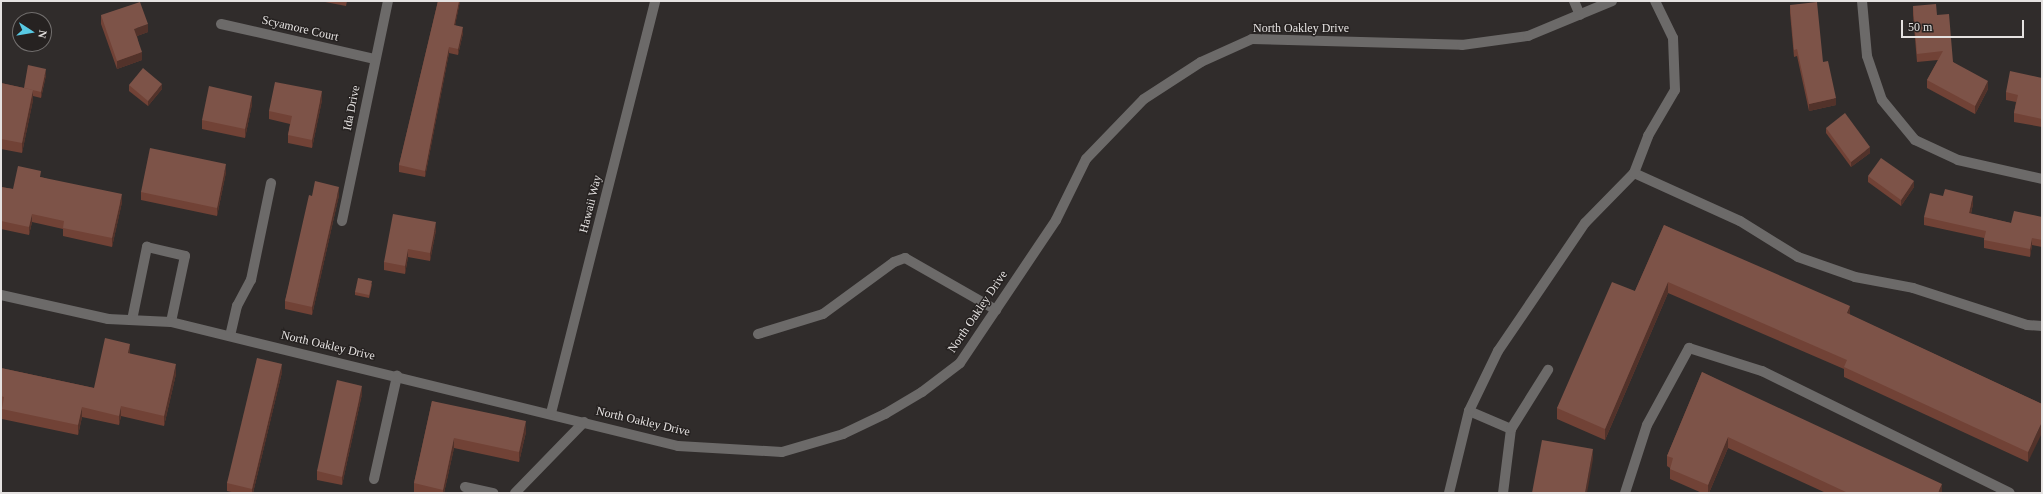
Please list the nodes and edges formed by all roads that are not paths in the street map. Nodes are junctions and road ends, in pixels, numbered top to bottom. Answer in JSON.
{"nodes":[{"id":1,"x":388,"y":1,"type":"edge"},
{"id":2,"x":655,"y":1,"type":"edge"},
{"id":3,"x":1574,"y":1,"type":"edge"},
{"id":4,"x":1612,"y":1,"type":"edge"},
{"id":5,"x":1655,"y":1,"type":"edge"},
{"id":6,"x":1862,"y":1,"type":"edge"},
{"id":7,"x":1580,"y":15,"type":"junction"},
{"id":8,"x":220,"y":24,"type":"dead end"},
{"id":9,"x":375,"y":59,"type":"junction"},
{"id":10,"x":1634,"y":173,"type":"junction"},
{"id":11,"x":2042,"y":179,"type":"edge"},
{"id":12,"x":271,"y":183,"type":"dead end"},
{"id":13,"x":342,"y":221,"type":"dead end"},
{"id":14,"x":1,"y":294,"type":"edge"},
{"id":15,"x":996,"y":310,"type":"junction"},
{"id":16,"x":132,"y":320,"type":"junction"},
{"id":17,"x":171,"y":322,"type":"junction"},
{"id":18,"x":2042,"y":326,"type":"edge"},
{"id":19,"x":758,"y":334,"type":"dead end"},
{"id":20,"x":230,"y":336,"type":"junction"},
{"id":21,"x":1548,"y":370,"type":"dead end"},
{"id":22,"x":397,"y":376,"type":"junction"},
{"id":23,"x":1469,"y":411,"type":"junction"},
{"id":24,"x":551,"y":413,"type":"junction"},
{"id":25,"x":584,"y":422,"type":"junction"},
{"id":26,"x":1511,"y":429,"type":"junction"},
{"id":27,"x":374,"y":479,"type":"dead end"},
{"id":28,"x":465,"y":486,"type":"dead end"},
{"id":29,"x":493,"y":493,"type":"edge"},
{"id":30,"x":515,"y":493,"type":"edge"},
{"id":31,"x":1449,"y":493,"type":"edge"},
{"id":32,"x":1503,"y":493,"type":"edge"},
{"id":33,"x":1624,"y":493,"type":"edge"},
{"id":34,"x":2010,"y":493,"type":"edge"}],
"edges":[{"from":1,"to":9,"type":"street","name":"Ida Drive"},
{"from":2,"to":24,"type":"street","name":"Hawaii Way"},
{"from":3,"to":7,"type":"street"},
{"from":4,"to":7,"type":"street","name":"North Oakley Drive"},
{"from":5,"to":10,"type":"street"},
{"from":6,"to":11,"type":"street"},
{"from":7,"to":15,"type":"street","name":"North Oakley Drive"},
{"from":8,"to":9,"type":"street","name":"Scyamore Court"},
{"from":9,"to":13,"type":"street","name":"Ida Drive"},
{"from":10,"to":18,"type":"street"},
{"from":10,"to":23,"type":"street"},
{"from":12,"to":20,"type":"street"},
{"from":14,"to":16,"type":"street","name":"North Oakley Drive"},
{"from":15,"to":19,"type":"street"},
{"from":15,"to":25,"type":"street","name":"North Oakley Drive"},
{"from":16,"to":17,"type":"street","name":"North Oakley Drive"},
{"from":16,"to":17,"type":"street"},
{"from":17,"to":20,"type":"street","name":"North Oakley Drive"},
{"from":20,"to":22,"type":"street","name":"North Oakley Drive"},
{"from":21,"to":26,"type":"street"},
{"from":22,"to":24,"type":"street","name":"North Oakley Drive"},
{"from":22,"to":27,"type":"street"},
{"from":23,"to":26,"type":"street"},
{"from":23,"to":31,"type":"street"},
{"from":24,"to":25,"type":"street","name":"North Oakley Drive"},
{"from":25,"to":30,"type":"street"},
{"from":26,"to":32,"type":"street"},
{"from":28,"to":29,"type":"street"},
{"from":33,"to":34,"type":"street"}]}
